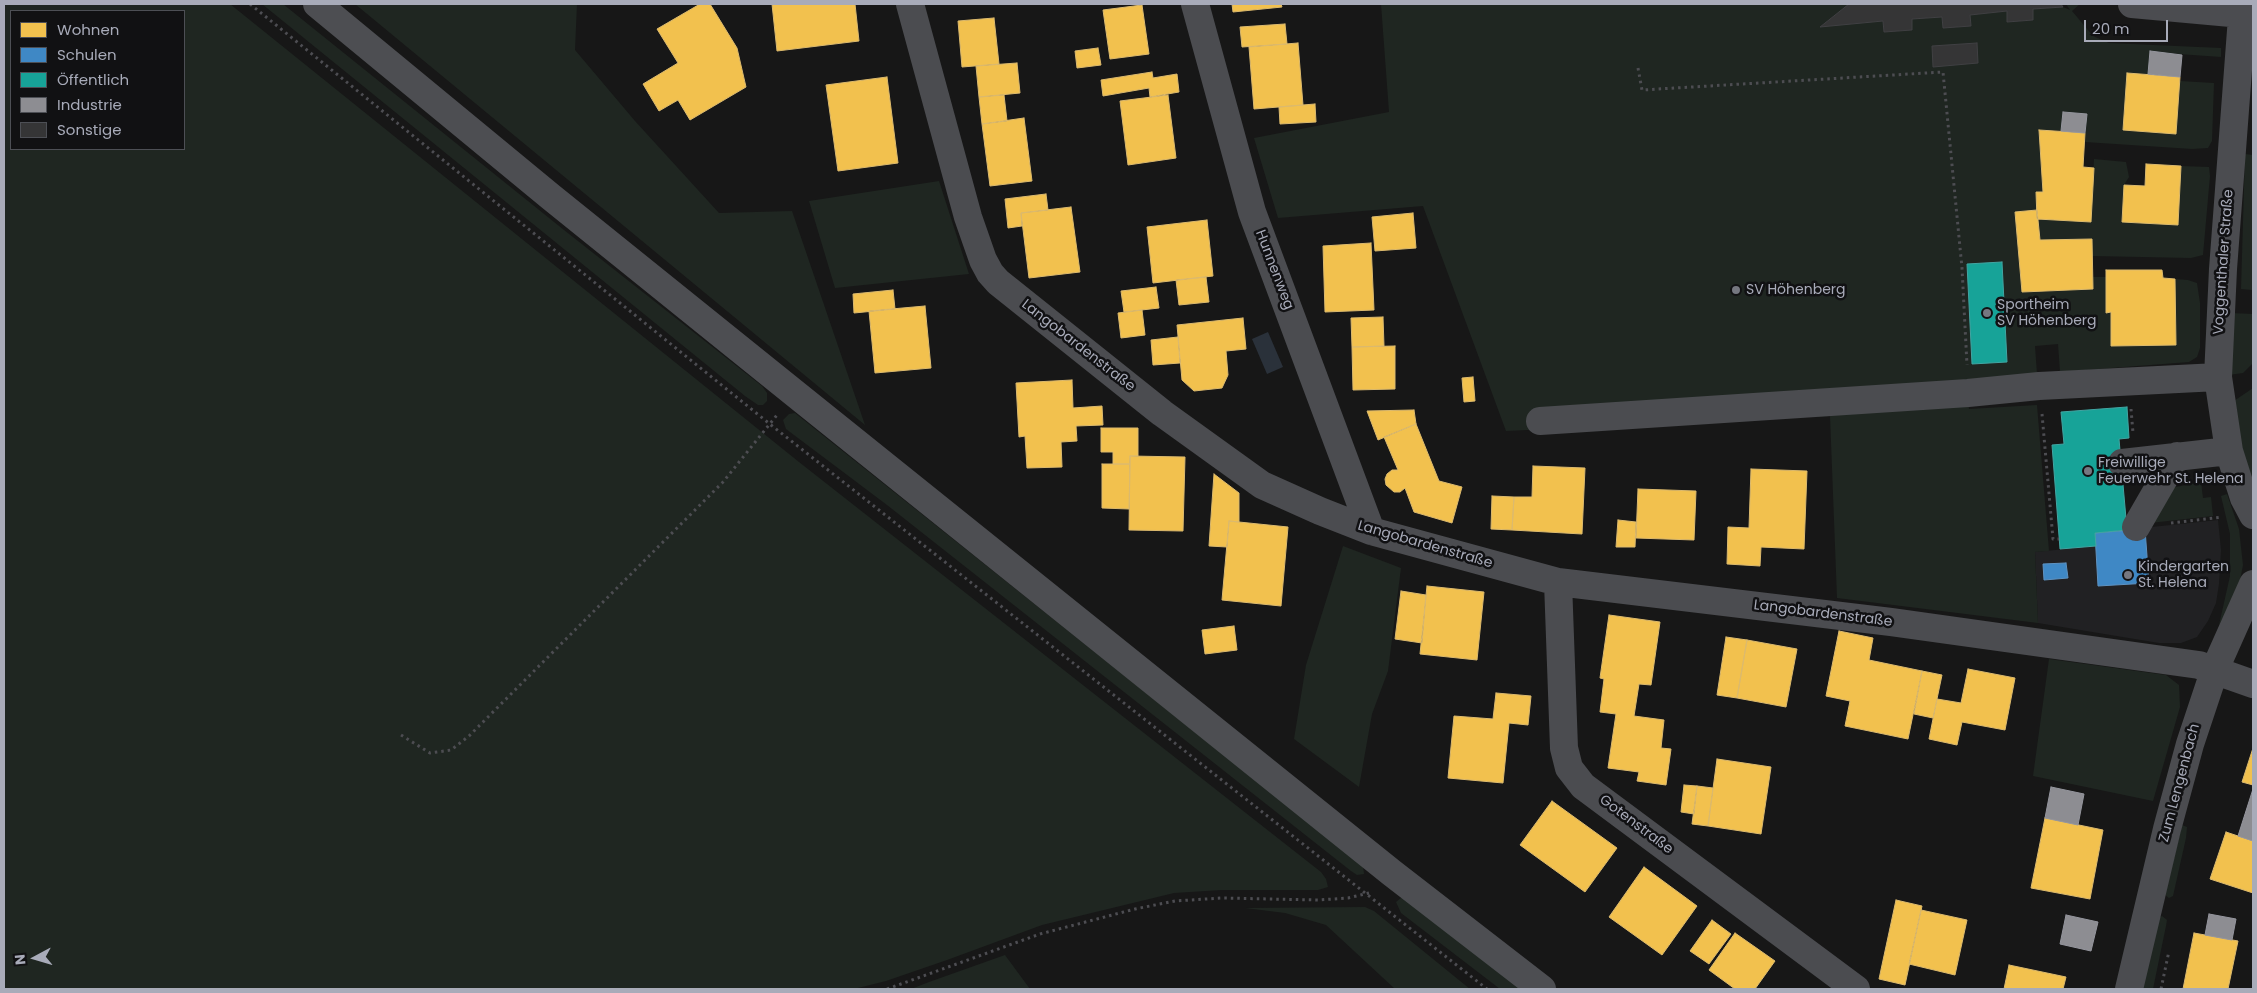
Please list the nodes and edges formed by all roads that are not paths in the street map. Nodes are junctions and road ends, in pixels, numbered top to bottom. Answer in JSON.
{"nodes":[{"id":1,"x":317,"y":4,"type":"edge"},
{"id":2,"x":910,"y":4,"type":"edge"},
{"id":3,"x":1195,"y":4,"type":"edge"},
{"id":4,"x":2132,"y":4,"type":"edge"},
{"id":5,"x":2242,"y":9,"type":"edge"},
{"id":6,"x":2218,"y":377,"type":"junction"},
{"id":7,"x":1540,"y":421,"type":"dead end"},
{"id":8,"x":2127,"y":451,"type":"road end"},
{"id":9,"x":2229,"y":451,"type":"junction"},
{"id":10,"x":2177,"y":456,"type":"junction"},
{"id":11,"x":2253,"y":515,"type":"edge"},
{"id":12,"x":2136,"y":527,"type":"road end"},
{"id":13,"x":1371,"y":531,"type":"junction"},
{"id":14,"x":1558,"y":582,"type":"junction"},
{"id":15,"x":2253,"y":584,"type":"edge"},
{"id":16,"x":2214,"y":669,"type":"junction"},
{"id":17,"x":2253,"y":684,"type":"edge"},
{"id":18,"x":1542,"y":989,"type":"edge"},
{"id":19,"x":1856,"y":989,"type":"edge"},
{"id":20,"x":2129,"y":989,"type":"edge"}],
"edges":[{"from":1,"to":18,"type":"main road"},
{"from":2,"to":13,"type":"street","name":"Langobardenstraße"},
{"from":3,"to":13,"type":"street","name":"Hunnenweg"},
{"from":4,"to":5,"type":"street"},
{"from":5,"to":6,"type":"street","name":"Voggenthaler Straße"},
{"from":6,"to":7,"type":"street"},
{"from":6,"to":9,"type":"street","name":"Voggenthaler Straße"},
{"from":8,"to":10,"type":"street"},
{"from":9,"to":10,"type":"street"},
{"from":9,"to":11,"type":"street","name":"Voggenthaler Straße"},
{"from":10,"to":12,"type":"street"},
{"from":13,"to":14,"type":"street","name":"Langobardenstraße"},
{"from":14,"to":16,"type":"street","name":"Langobardenstraße"},
{"from":14,"to":19,"type":"street","name":"Gotenstraße"},
{"from":15,"to":16,"type":"street","name":"Zum Lengenbach"},
{"from":16,"to":17,"type":"street","name":"Langobardenstraße"},
{"from":16,"to":20,"type":"street","name":"Zum Lengenbach"}]}
